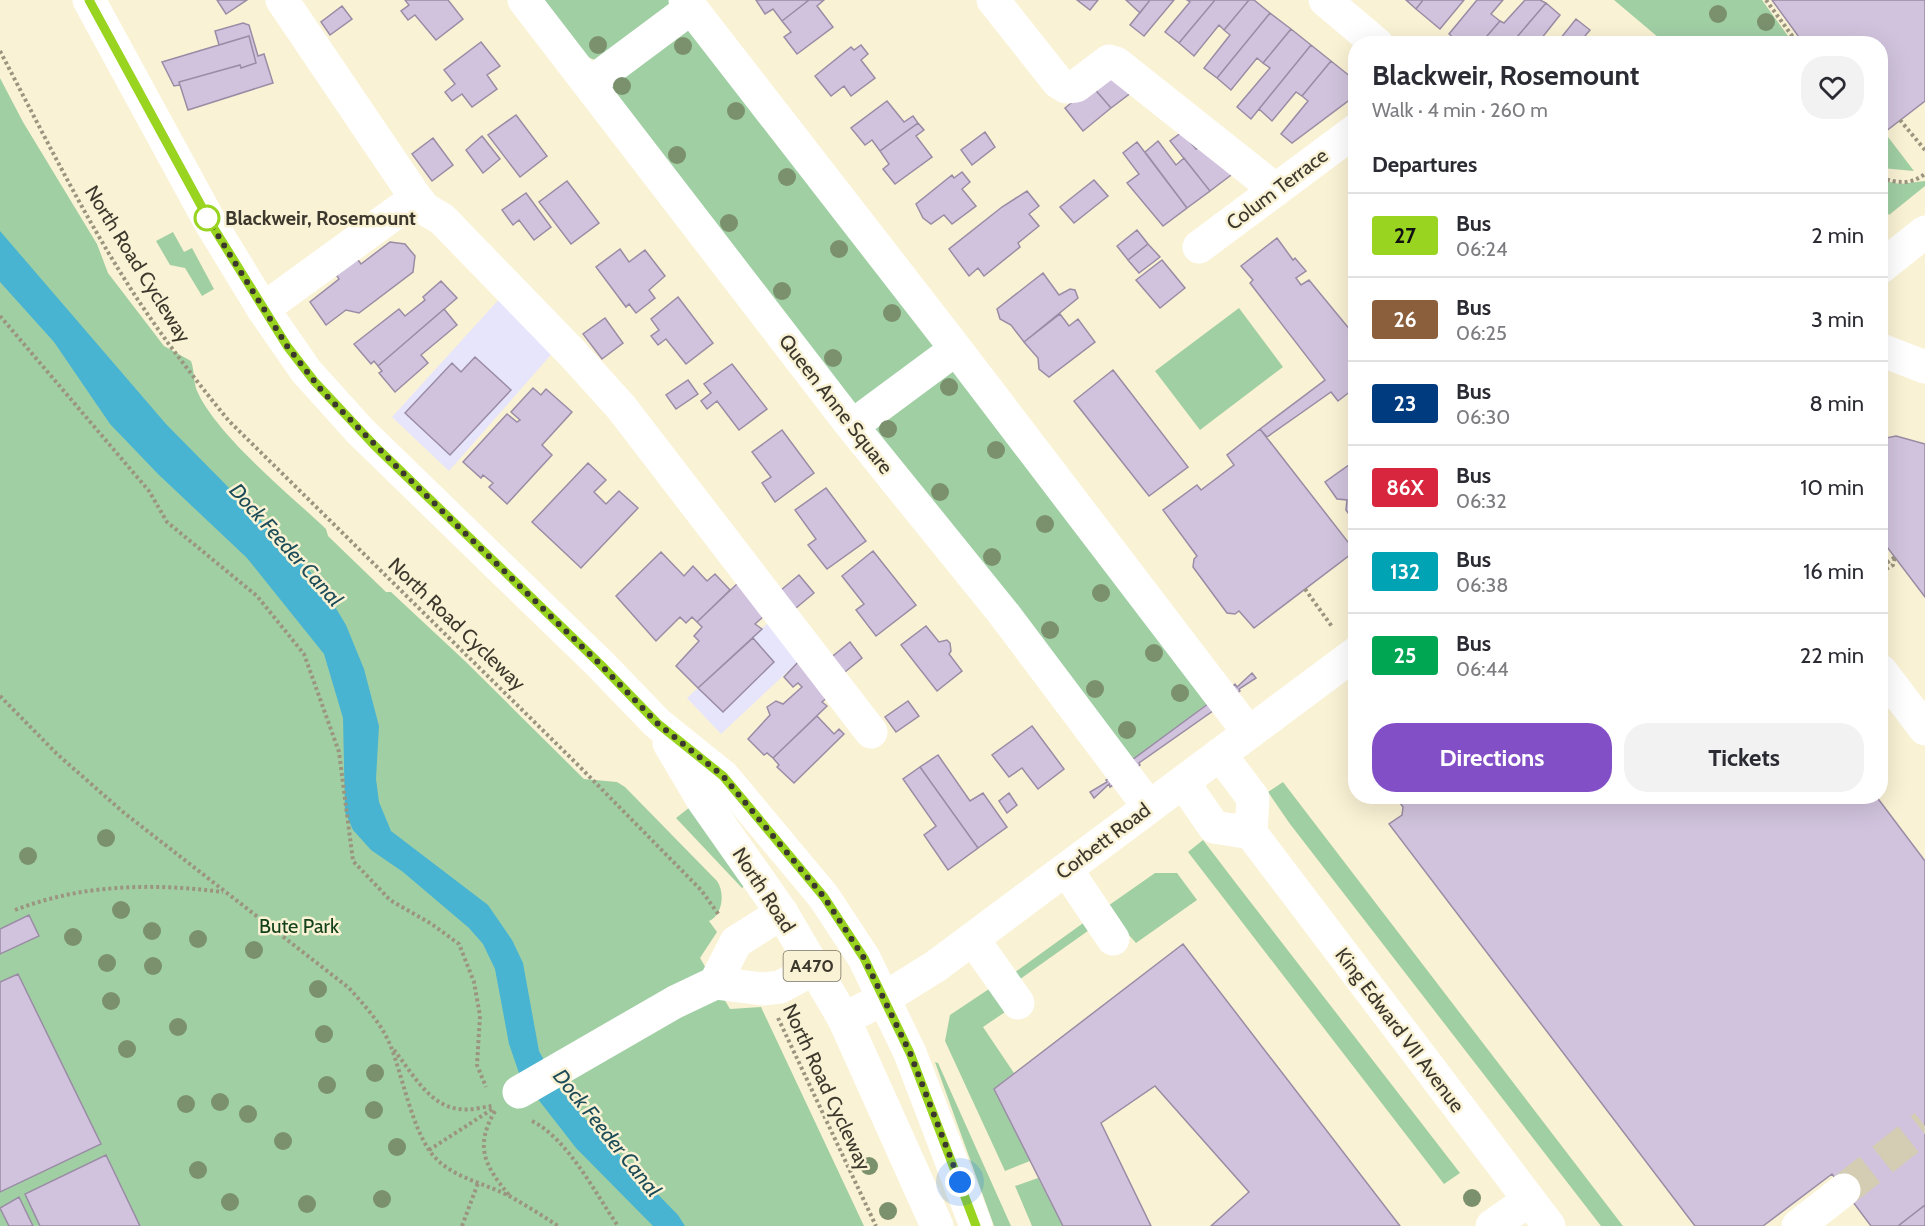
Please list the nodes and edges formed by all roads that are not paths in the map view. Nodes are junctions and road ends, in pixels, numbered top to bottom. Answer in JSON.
{"nodes":[{"id":1,"x":88,"y":0,"type":"edge"},
{"id":2,"x":282,"y":0,"type":"edge"},
{"id":3,"x":524,"y":0,"type":"edge"},
{"id":4,"x":993,"y":0,"type":"edge"},
{"id":5,"x":1325,"y":0,"type":"edge"},
{"id":6,"x":688,"y":4,"type":"edge"},
{"id":7,"x":1368,"y":36,"type":"edge"},
{"id":8,"x":589,"y":84,"type":"junction"},
{"id":9,"x":1348,"y":136,"type":"edge"},
{"id":10,"x":1276,"y":190,"type":"junction"},
{"id":11,"x":416,"y":198,"type":"junction"},
{"id":12,"x":1925,"y":232,"type":"edge"},
{"id":13,"x":1199,"y":247,"type":"dead end"},
{"id":14,"x":1888,"y":261,"type":"edge"},
{"id":15,"x":263,"y":309,"type":"junction"},
{"id":16,"x":956,"y":349,"type":"junction"},
{"id":17,"x":1888,"y":353,"type":"edge"},
{"id":18,"x":1925,"y":368,"type":"edge"},
{"id":19,"x":852,"y":426,"type":"junction"},
{"id":20,"x":1348,"y":659,"type":"edge"},
{"id":21,"x":1888,"y":680,"type":"edge"},
{"id":22,"x":657,"y":723,"type":"junction"},
{"id":23,"x":1925,"y":729,"type":"edge"},
{"id":24,"x":871,"y":732,"type":"dead end"},
{"id":25,"x":1249,"y":734,"type":"junction"},
{"id":26,"x":1220,"y":754,"type":"junction"},
{"id":27,"x":1183,"y":782,"type":"junction"},
{"id":28,"x":1149,"y":807,"type":"junction"},
{"id":29,"x":1251,"y":833,"type":"junction"},
{"id":30,"x":1066,"y":869,"type":"junction"},
{"id":31,"x":782,"y":913,"type":"junction"},
{"id":32,"x":973,"y":939,"type":"junction"},
{"id":33,"x":1113,"y":939,"type":"dead end"},
{"id":34,"x":814,"y":969,"type":"junction"},
{"id":35,"x":715,"y":984,"type":"junction"},
{"id":36,"x":884,"y":999,"type":"junction"},
{"id":37,"x":1018,"y":1003,"type":"dead end"},
{"id":38,"x":844,"y":1019,"type":"junction"},
{"id":39,"x":515,"y":1105,"type":"road end"},
{"id":40,"x":1844,"y":1190,"type":"tunnel mouth"},
{"id":41,"x":1529,"y":1200,"type":"junction"},
{"id":42,"x":936,"y":1226,"type":"edge"},
{"id":43,"x":976,"y":1226,"type":"edge"},
{"id":44,"x":1492,"y":1226,"type":"edge"},
{"id":45,"x":1549,"y":1226,"type":"edge"},
{"id":46,"x":1798,"y":1226,"type":"edge"}],
"edges":[{"from":1,"to":15,"type":"street","name":"North Road","number":"A470"},
{"from":2,"to":11,"type":"street"},
{"from":3,"to":8,"type":"street","name":"Queen Anne Square"},
{"from":4,"to":10,"type":"street"},
{"from":5,"to":7,"type":"street"},
{"from":6,"to":8,"type":"street"},
{"from":6,"to":16,"type":"street"},
{"from":8,"to":19,"type":"street","name":"Queen Anne Square"},
{"from":9,"to":10,"type":"street","name":"Colum Terrace"},
{"from":10,"to":13,"type":"street","name":"Colum Terrace"},
{"from":11,"to":15,"type":"street"},
{"from":11,"to":24,"type":"street"},
{"from":12,"to":14,"type":"street"},
{"from":15,"to":22,"type":"street","name":"North Road","number":"A470"},
{"from":16,"to":19,"type":"street"},
{"from":16,"to":25,"type":"street"},
{"from":17,"to":18,"type":"street"},
{"from":19,"to":28,"type":"street","name":"Queen Anne Square"},
{"from":20,"to":25,"type":"street","name":"Corbett Road"},
{"from":21,"to":23,"type":"street"},
{"from":22,"to":31,"type":"street","name":"North Road","number":"A470"},
{"from":22,"to":36,"type":"street","name":"North Road","number":"A470"},
{"from":25,"to":26,"type":"street","name":"Corbett Road"},
{"from":26,"to":27,"type":"street","name":"Corbett Road"},
{"from":26,"to":29,"type":"street"},
{"from":27,"to":28,"type":"street","name":"Corbett Road"},
{"from":27,"to":29,"type":"street"},
{"from":28,"to":30,"type":"street","name":"Corbett Road"},
{"from":29,"to":41,"type":"street","name":"King Edward VII Avenue"},
{"from":30,"to":32,"type":"street","name":"Corbett Road"},
{"from":30,"to":33,"type":"street"},
{"from":31,"to":34,"type":"street","name":"North Road","number":"A470"},
{"from":31,"to":35,"type":"street"},
{"from":32,"to":36,"type":"street","name":"Corbett Road"},
{"from":32,"to":37,"type":"street"},
{"from":34,"to":35,"type":"street"},
{"from":34,"to":38,"type":"street","name":"North Road","number":"A470"},
{"from":35,"to":39,"type":"street"},
{"from":36,"to":38,"type":"street","name":"Corbett Road"},
{"from":36,"to":43,"type":"street","name":"North Road","number":"A470"},
{"from":38,"to":42,"type":"street","name":"North Road","number":"A470"},
{"from":40,"to":46,"type":"street"},
{"from":41,"to":44,"type":"street"},
{"from":41,"to":45,"type":"street","name":"King Edward VII Avenue"}]}
